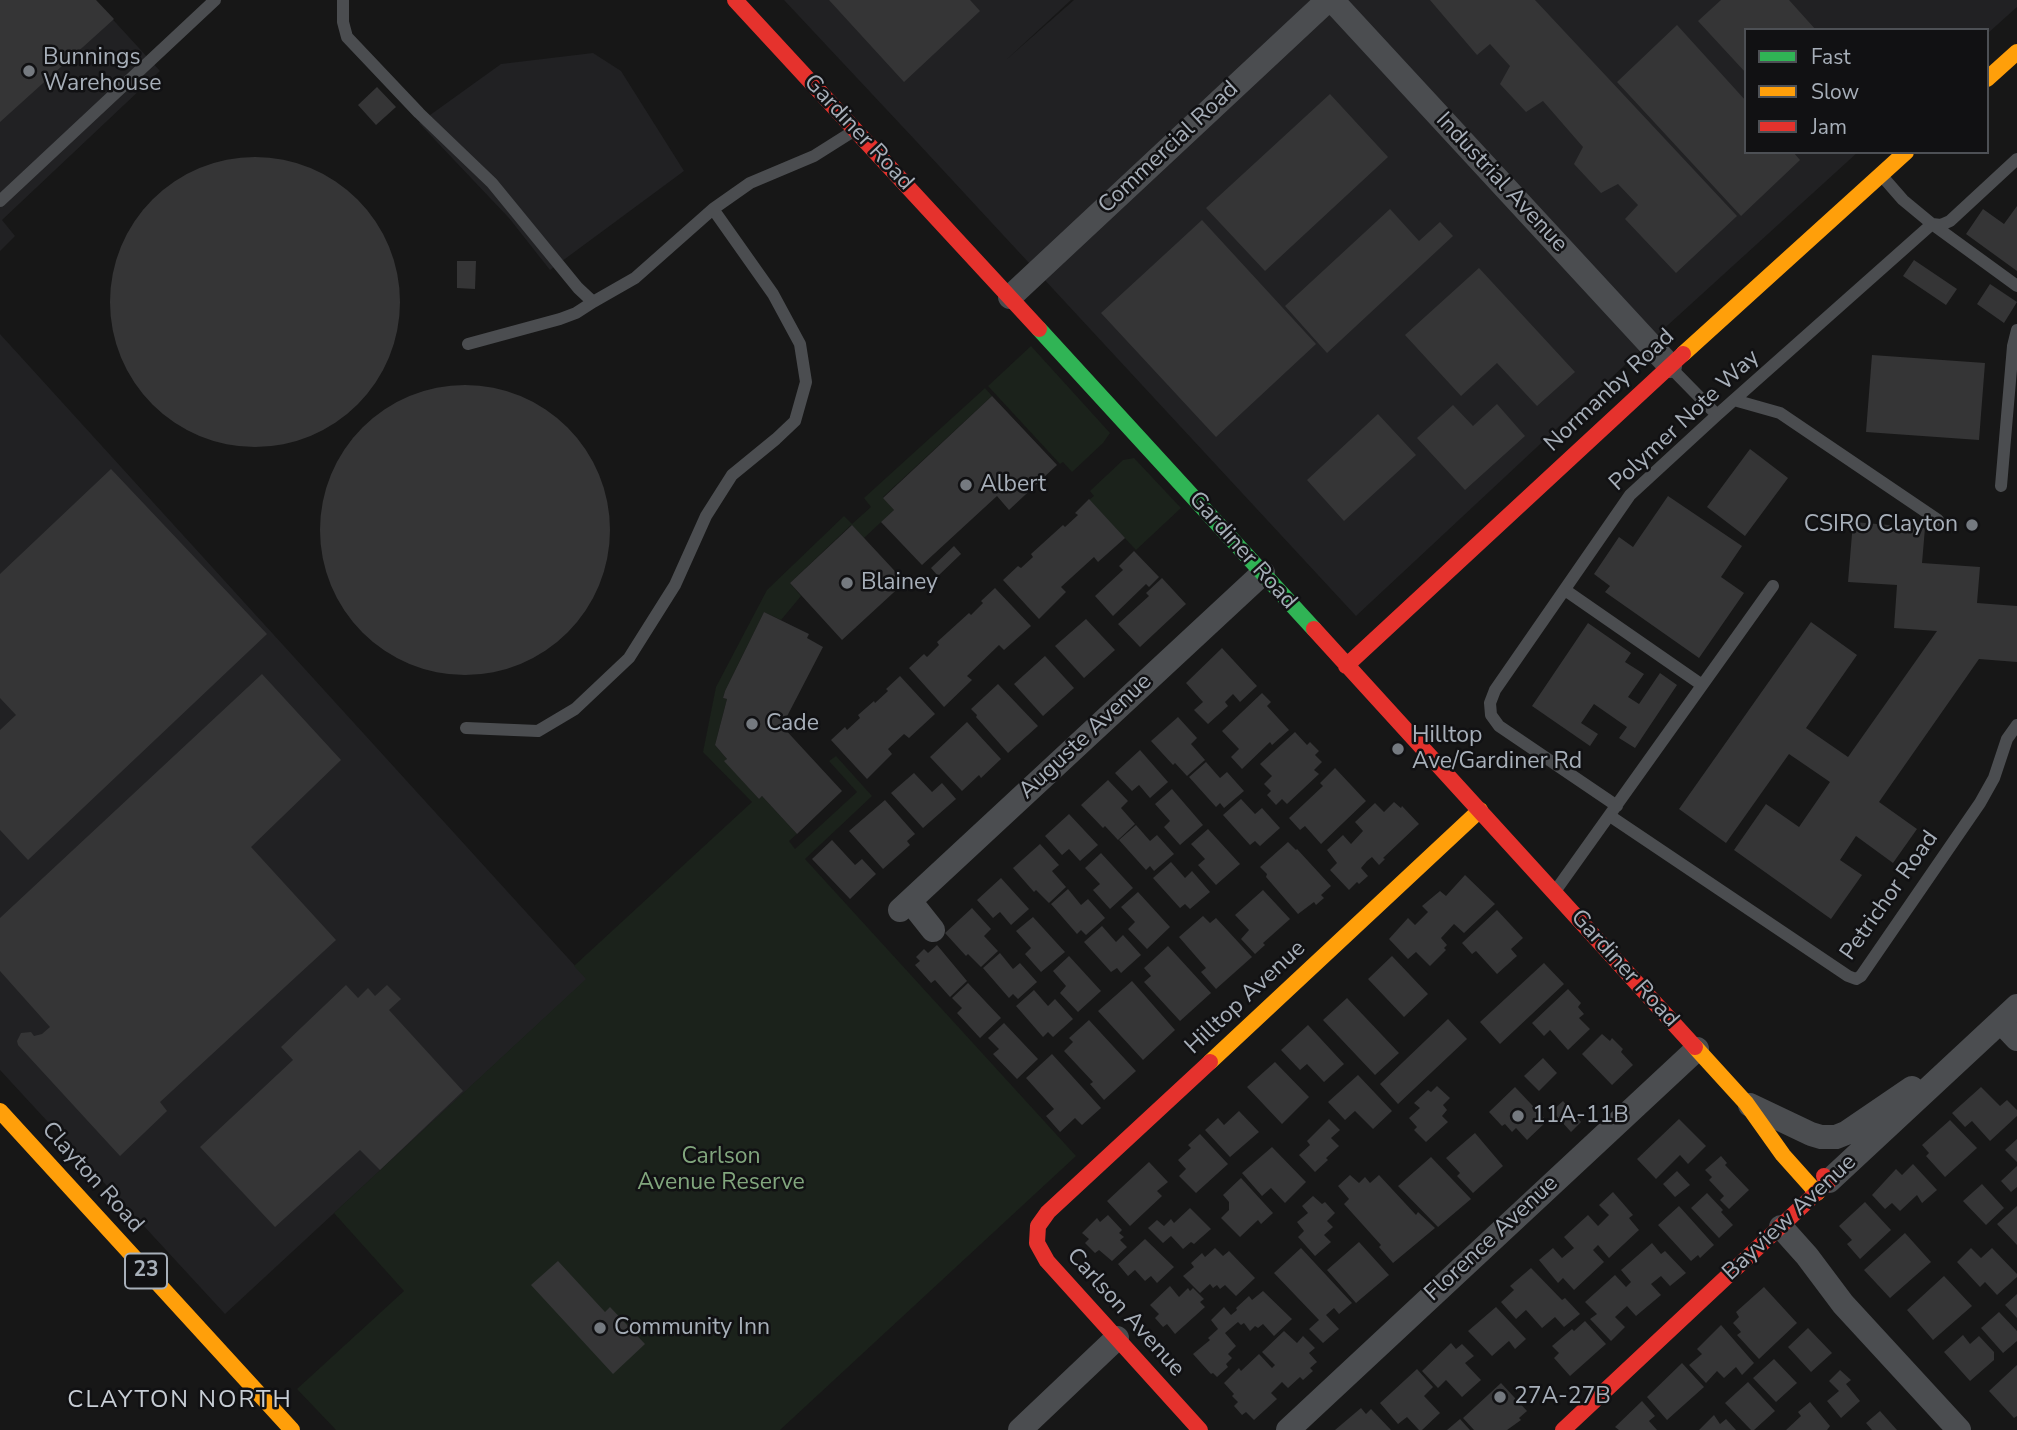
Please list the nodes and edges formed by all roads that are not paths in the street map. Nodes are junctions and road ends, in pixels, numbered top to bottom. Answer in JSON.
{"nodes":[{"id":1,"x":215,"y":0,"type":"edge"},
{"id":2,"x":343,"y":0,"type":"edge"},
{"id":3,"x":735,"y":0,"type":"edge"},
{"id":4,"x":1330,"y":0,"type":"edge"},
{"id":5,"x":2017,"y":52,"type":"edge"},
{"id":6,"x":1989,"y":77,"type":"edge"},
{"id":7,"x":856,"y":130,"type":"junction"},
{"id":8,"x":1904,"y":154,"type":"edge"},
{"id":9,"x":2017,"y":159,"type":"edge"},
{"id":10,"x":1881,"y":175,"type":"junction"},
{"id":11,"x":0,"y":201,"type":"edge"},
{"id":12,"x":713,"y":209,"type":"junction"},
{"id":13,"x":1932,"y":224,"type":"junction"},
{"id":14,"x":2017,"y":286,"type":"edge"},
{"id":15,"x":1010,"y":297,"type":"junction"},
{"id":16,"x":593,"y":302,"type":"junction"},
{"id":17,"x":2017,"y":330,"type":"edge"},
{"id":18,"x":468,"y":344,"type":"dead end"},
{"id":19,"x":1670,"y":366,"type":"junction"},
{"id":20,"x":1734,"y":400,"type":"junction"},
{"id":21,"x":1717,"y":415,"type":"junction"},
{"id":22,"x":2012,"y":428,"type":"edge"},
{"id":23,"x":2001,"y":486,"type":"dead end"},
{"id":24,"x":1938,"y":520,"type":"dead end"},
{"id":25,"x":1263,"y":573,"type":"junction"},
{"id":26,"x":1773,"y":586,"type":"dead end"},
{"id":27,"x":1565,"y":590,"type":"junction"},
{"id":28,"x":1346,"y":666,"type":"junction"},
{"id":29,"x":1702,"y":685,"type":"junction"},
{"id":30,"x":2017,"y":725,"type":"edge"},
{"id":31,"x":466,"y":728,"type":"dead end"},
{"id":32,"x":1480,"y":810,"type":"junction"},
{"id":33,"x":1613,"y":811,"type":"junction"},
{"id":34,"x":1555,"y":893,"type":"junction"},
{"id":35,"x":933,"y":930,"type":"dead end"},
{"id":36,"x":2012,"y":1022,"type":"edge"},
{"id":37,"x":1697,"y":1049,"type":"junction"},
{"id":38,"x":1956,"y":1062,"type":"junction"},
{"id":39,"x":1746,"y":1104,"type":"junction"},
{"id":40,"x":0,"y":1111,"type":"edge"},
{"id":41,"x":1794,"y":1143,"type":"dead end"},
{"id":42,"x":1821,"y":1180,"type":"junction"},
{"id":43,"x":1043,"y":1219,"type":"joint"},
{"id":44,"x":1776,"y":1231,"type":"junction"},
{"id":45,"x":1117,"y":1338,"type":"junction"},
{"id":46,"x":292,"y":1430,"type":"edge"},
{"id":47,"x":1020,"y":1430,"type":"edge"},
{"id":48,"x":1200,"y":1430,"type":"edge"},
{"id":49,"x":1288,"y":1430,"type":"edge"},
{"id":50,"x":1563,"y":1430,"type":"edge"},
{"id":51,"x":1959,"y":1430,"type":"edge"}],
"edges":[{"from":1,"to":11,"type":"lane"},
{"from":2,"to":16,"type":"lane"},
{"from":3,"to":7,"type":"street","name":"Gardiner Road"},
{"from":4,"to":15,"type":"street","name":"Commercial Road"},
{"from":4,"to":19,"type":"street","name":"Industrial Avenue"},
{"from":5,"to":6,"type":"street"},
{"from":7,"to":12,"type":"lane"},
{"from":7,"to":15,"type":"street","name":"Gardiner Road"},
{"from":8,"to":10,"type":"street","name":"Normanby Road"},
{"from":9,"to":13,"type":"lane","name":"Polymer Note Way"},
{"from":10,"to":13,"type":"lane"},
{"from":10,"to":19,"type":"street","name":"Normanby Road"},
{"from":12,"to":16,"type":"lane"},
{"from":12,"to":31,"type":"lane"},
{"from":13,"to":14,"type":"lane"},
{"from":13,"to":20,"type":"lane","name":"Polymer Note Way"},
{"from":15,"to":25,"type":"street","name":"Gardiner Road"},
{"from":16,"to":18,"type":"lane"},
{"from":17,"to":22,"type":"lane"},
{"from":19,"to":21,"type":"lane"},
{"from":19,"to":28,"type":"street","name":"Normanby Road"},
{"from":20,"to":21,"type":"lane","name":"Polymer Note Way"},
{"from":20,"to":24,"type":"lane"},
{"from":21,"to":27,"type":"lane","name":"Polymer Note Way"},
{"from":22,"to":23,"type":"lane"},
{"from":25,"to":28,"type":"street","name":"Gardiner Road"},
{"from":25,"to":35,"type":"street","name":"Auguste Avenue"},
{"from":26,"to":29,"type":"lane"},
{"from":27,"to":29,"type":"lane"},
{"from":27,"to":33,"type":"lane","name":"Polymer Note Way"},
{"from":28,"to":32,"type":"street","name":"Gardiner Road"},
{"from":29,"to":33,"type":"lane"},
{"from":30,"to":33,"type":"lane","name":"Petrichor Road"},
{"from":32,"to":34,"type":"street","name":"Gardiner Road"},
{"from":32,"to":43,"type":"street","name":"Hilltop Avenue"},
{"from":33,"to":34,"type":"lane"},
{"from":34,"to":37,"type":"street","name":"Gardiner Road"},
{"from":36,"to":38,"type":"street","name":"Bayview Avenue"},
{"from":37,"to":39,"type":"street","name":"Gardiner Road"},
{"from":37,"to":49,"type":"street","name":"Florence Avenue"},
{"from":38,"to":39,"type":"street","name":"Gardiner Road"},
{"from":38,"to":42,"type":"street","name":"Bayview Avenue"},
{"from":39,"to":41,"type":"street","name":"Gardiner Road"},
{"from":39,"to":42,"type":"street","name":"Gardiner Road"},
{"from":40,"to":46,"type":"street","name":"Clayton Road","number":"23"},
{"from":42,"to":44,"type":"street","name":"Bayview Avenue"},
{"from":43,"to":45,"type":"street","name":"Carlson Avenue"},
{"from":44,"to":50,"type":"street","name":"Bayview Avenue"},
{"from":44,"to":51,"type":"street"},
{"from":45,"to":47,"type":"street"},
{"from":45,"to":48,"type":"street","name":"Carlson Avenue"}]}
